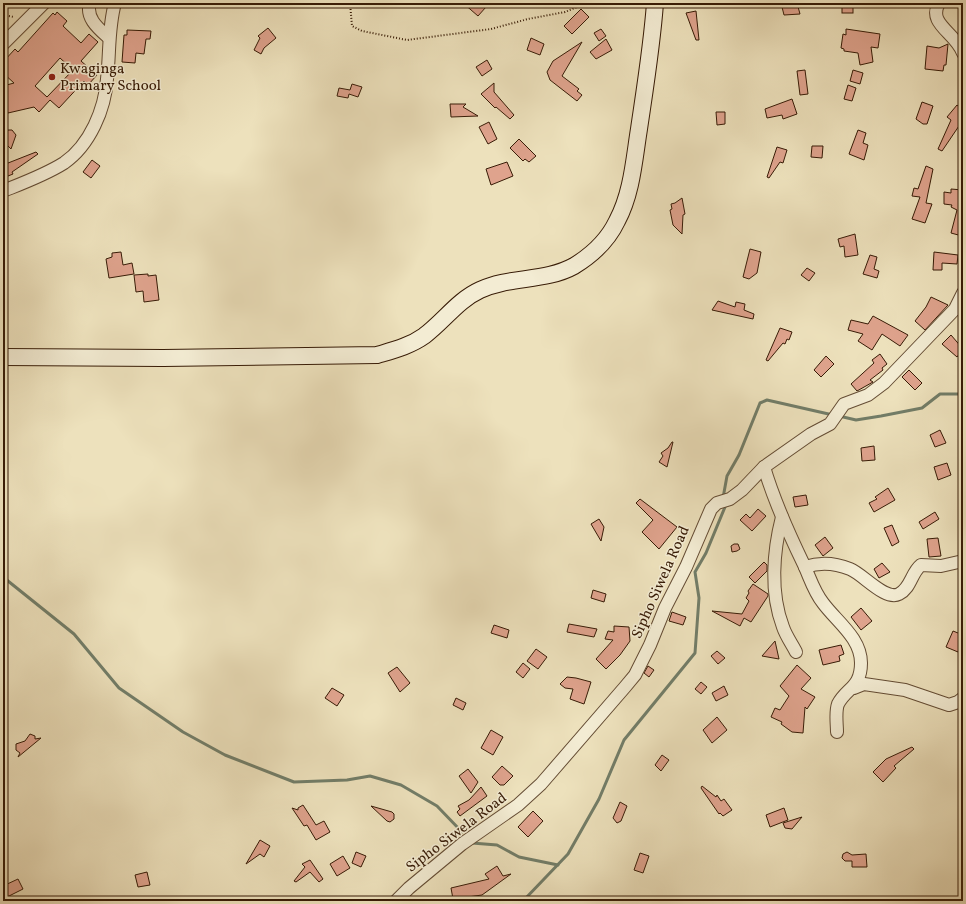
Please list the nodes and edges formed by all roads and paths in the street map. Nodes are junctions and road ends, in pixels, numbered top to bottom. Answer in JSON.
{"nodes":[{"id":1,"x":44,"y":3,"type":"edge"},
{"id":2,"x":90,"y":3,"type":"edge"},
{"id":3,"x":115,"y":3,"type":"edge"},
{"id":4,"x":350,"y":3,"type":"edge"},
{"id":5,"x":587,"y":3,"type":"edge"},
{"id":6,"x":655,"y":3,"type":"edge"},
{"id":7,"x":939,"y":3,"type":"edge"},
{"id":8,"x":109,"y":38,"type":"junction"},
{"id":9,"x":3,"y":44,"type":"edge"},
{"id":10,"x":963,"y":53,"type":"edge"},
{"id":11,"x":3,"y":191,"type":"edge"},
{"id":12,"x":963,"y":293,"type":"edge"},
{"id":13,"x":3,"y":357,"type":"edge"},
{"id":14,"x":764,"y":467,"type":"junction"},
{"id":15,"x":782,"y":517,"type":"junction"},
{"id":16,"x":963,"y":561,"type":"edge"},
{"id":17,"x":805,"y":567,"type":"junction"},
{"id":18,"x":796,"y":652,"type":"dead end"},
{"id":19,"x":854,"y":688,"type":"junction"},
{"id":20,"x":963,"y":698,"type":"edge"},
{"id":21,"x":837,"y":732,"type":"dead end"},
{"id":22,"x":396,"y":901,"type":"edge"}],
"edges":[{"from":1,"to":9,"type":"street"},
{"from":2,"to":8,"type":"street"},
{"from":3,"to":8,"type":"street"},
{"from":4,"to":5,"type":"path"},
{"from":6,"to":13,"type":"street"},
{"from":7,"to":10,"type":"street"},
{"from":8,"to":11,"type":"street"},
{"from":12,"to":14,"type":"street","name":"Sipho Siwela Road"},
{"from":14,"to":15,"type":"street"},
{"from":14,"to":22,"type":"street","name":"Sipho Siwela Road"},
{"from":15,"to":17,"type":"street"},
{"from":15,"to":18,"type":"street"},
{"from":16,"to":17,"type":"street"},
{"from":17,"to":19,"type":"street"},
{"from":19,"to":20,"type":"street"},
{"from":19,"to":21,"type":"street"}]}
